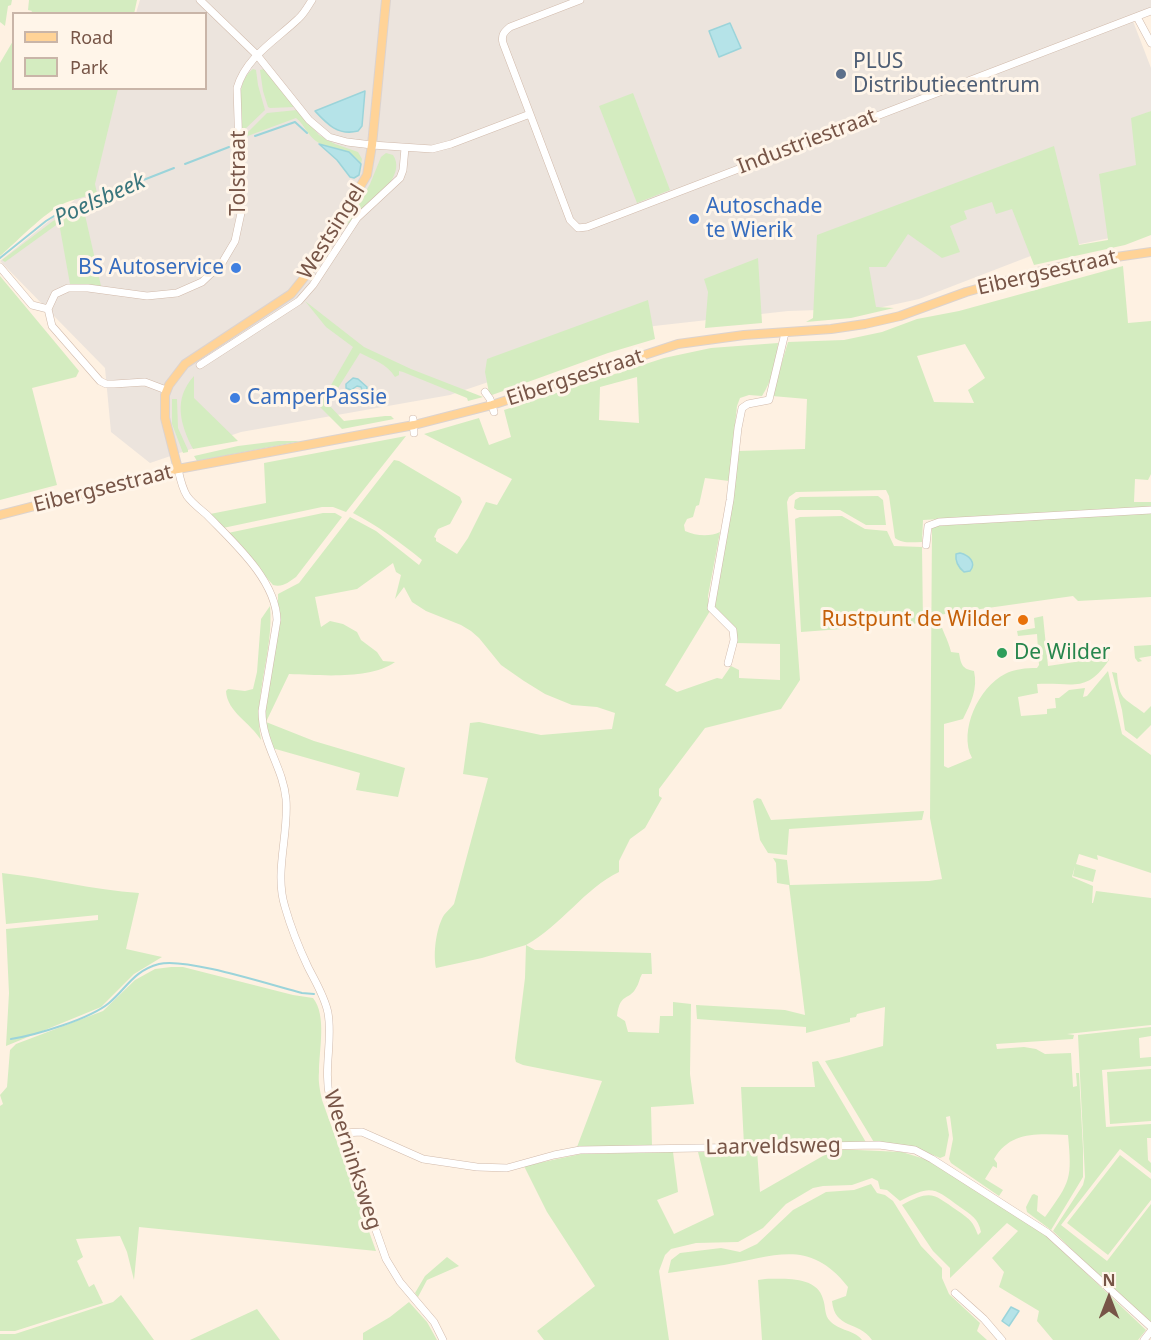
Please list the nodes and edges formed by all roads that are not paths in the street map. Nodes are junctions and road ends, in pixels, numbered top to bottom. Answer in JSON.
{"nodes":[{"id":1,"x":200,"y":0,"type":"edge"},
{"id":2,"x":312,"y":0,"type":"edge"},
{"id":3,"x":386,"y":0,"type":"edge"},
{"id":4,"x":580,"y":0,"type":"edge"},
{"id":5,"x":1151,"y":11,"type":"edge"},
{"id":6,"x":1137,"y":17,"type":"junction"},
{"id":7,"x":1151,"y":43,"type":"edge"},
{"id":8,"x":257,"y":55,"type":"junction"},
{"id":9,"x":530,"y":114,"type":"junction"},
{"id":10,"x":372,"y":145,"type":"junction"},
{"id":11,"x":405,"y":148,"type":"junction"},
{"id":12,"x":1151,"y":252,"type":"edge"},
{"id":13,"x":0,"y":267,"type":"edge"},
{"id":14,"x":48,"y":309,"type":"junction"},
{"id":15,"x":785,"y":333,"type":"junction"},
{"id":16,"x":200,"y":364,"type":"dead end"},
{"id":17,"x":166,"y":390,"type":"junction"},
{"id":18,"x":485,"y":392,"type":"dead end"},
{"id":19,"x":493,"y":408,"type":"junction"},
{"id":20,"x":178,"y":469,"type":"junction"},
{"id":21,"x":1151,"y":510,"type":"edge"},
{"id":22,"x":0,"y":515,"type":"edge"},
{"id":23,"x":926,"y":545,"type":"dead end"},
{"id":24,"x":729,"y":663,"type":"dead end"},
{"id":25,"x":342,"y":1133,"type":"junction"},
{"id":26,"x":955,"y":1293,"type":"dead end"},
{"id":27,"x":1151,"y":1329,"type":"edge"},
{"id":28,"x":443,"y":1340,"type":"edge"},
{"id":29,"x":1002,"y":1340,"type":"edge"},
{"id":30,"x":1144,"y":1340,"type":"edge"}],
"edges":[{"from":1,"to":8,"type":"street"},
{"from":2,"to":8,"type":"street","name":"Tolstraat"},
{"from":3,"to":10,"type":"main road","name":"Westsingel"},
{"from":4,"to":9,"type":"street","name":"Industriestraat"},
{"from":5,"to":6,"type":"street","name":"Industriestraat"},
{"from":6,"to":7,"type":"street"},
{"from":6,"to":9,"type":"street","name":"Industriestraat"},
{"from":8,"to":10,"type":"street"},
{"from":8,"to":14,"type":"street","name":"Tolstraat"},
{"from":9,"to":11,"type":"street"},
{"from":10,"to":11,"type":"street"},
{"from":10,"to":17,"type":"main road","name":"Westsingel"},
{"from":11,"to":16,"type":"street","name":"Westsingel"},
{"from":12,"to":15,"type":"main road","name":"Eibergsestraat"},
{"from":13,"to":14,"type":"street"},
{"from":14,"to":17,"type":"street"},
{"from":15,"to":19,"type":"main road","name":"Eibergsestraat"},
{"from":15,"to":24,"type":"street"},
{"from":17,"to":20,"type":"main road"},
{"from":18,"to":19,"type":"street"},
{"from":19,"to":20,"type":"main road","name":"Eibergsestraat"},
{"from":20,"to":22,"type":"main road","name":"Eibergsestraat"},
{"from":20,"to":25,"type":"street","name":"Weerninksweg"},
{"from":21,"to":23,"type":"street"},
{"from":25,"to":27,"type":"street","name":"Laarveldsweg"},
{"from":25,"to":28,"type":"street","name":"Weerninksweg"},
{"from":26,"to":29,"type":"street"},
{"from":27,"to":30,"type":"street"}]}
